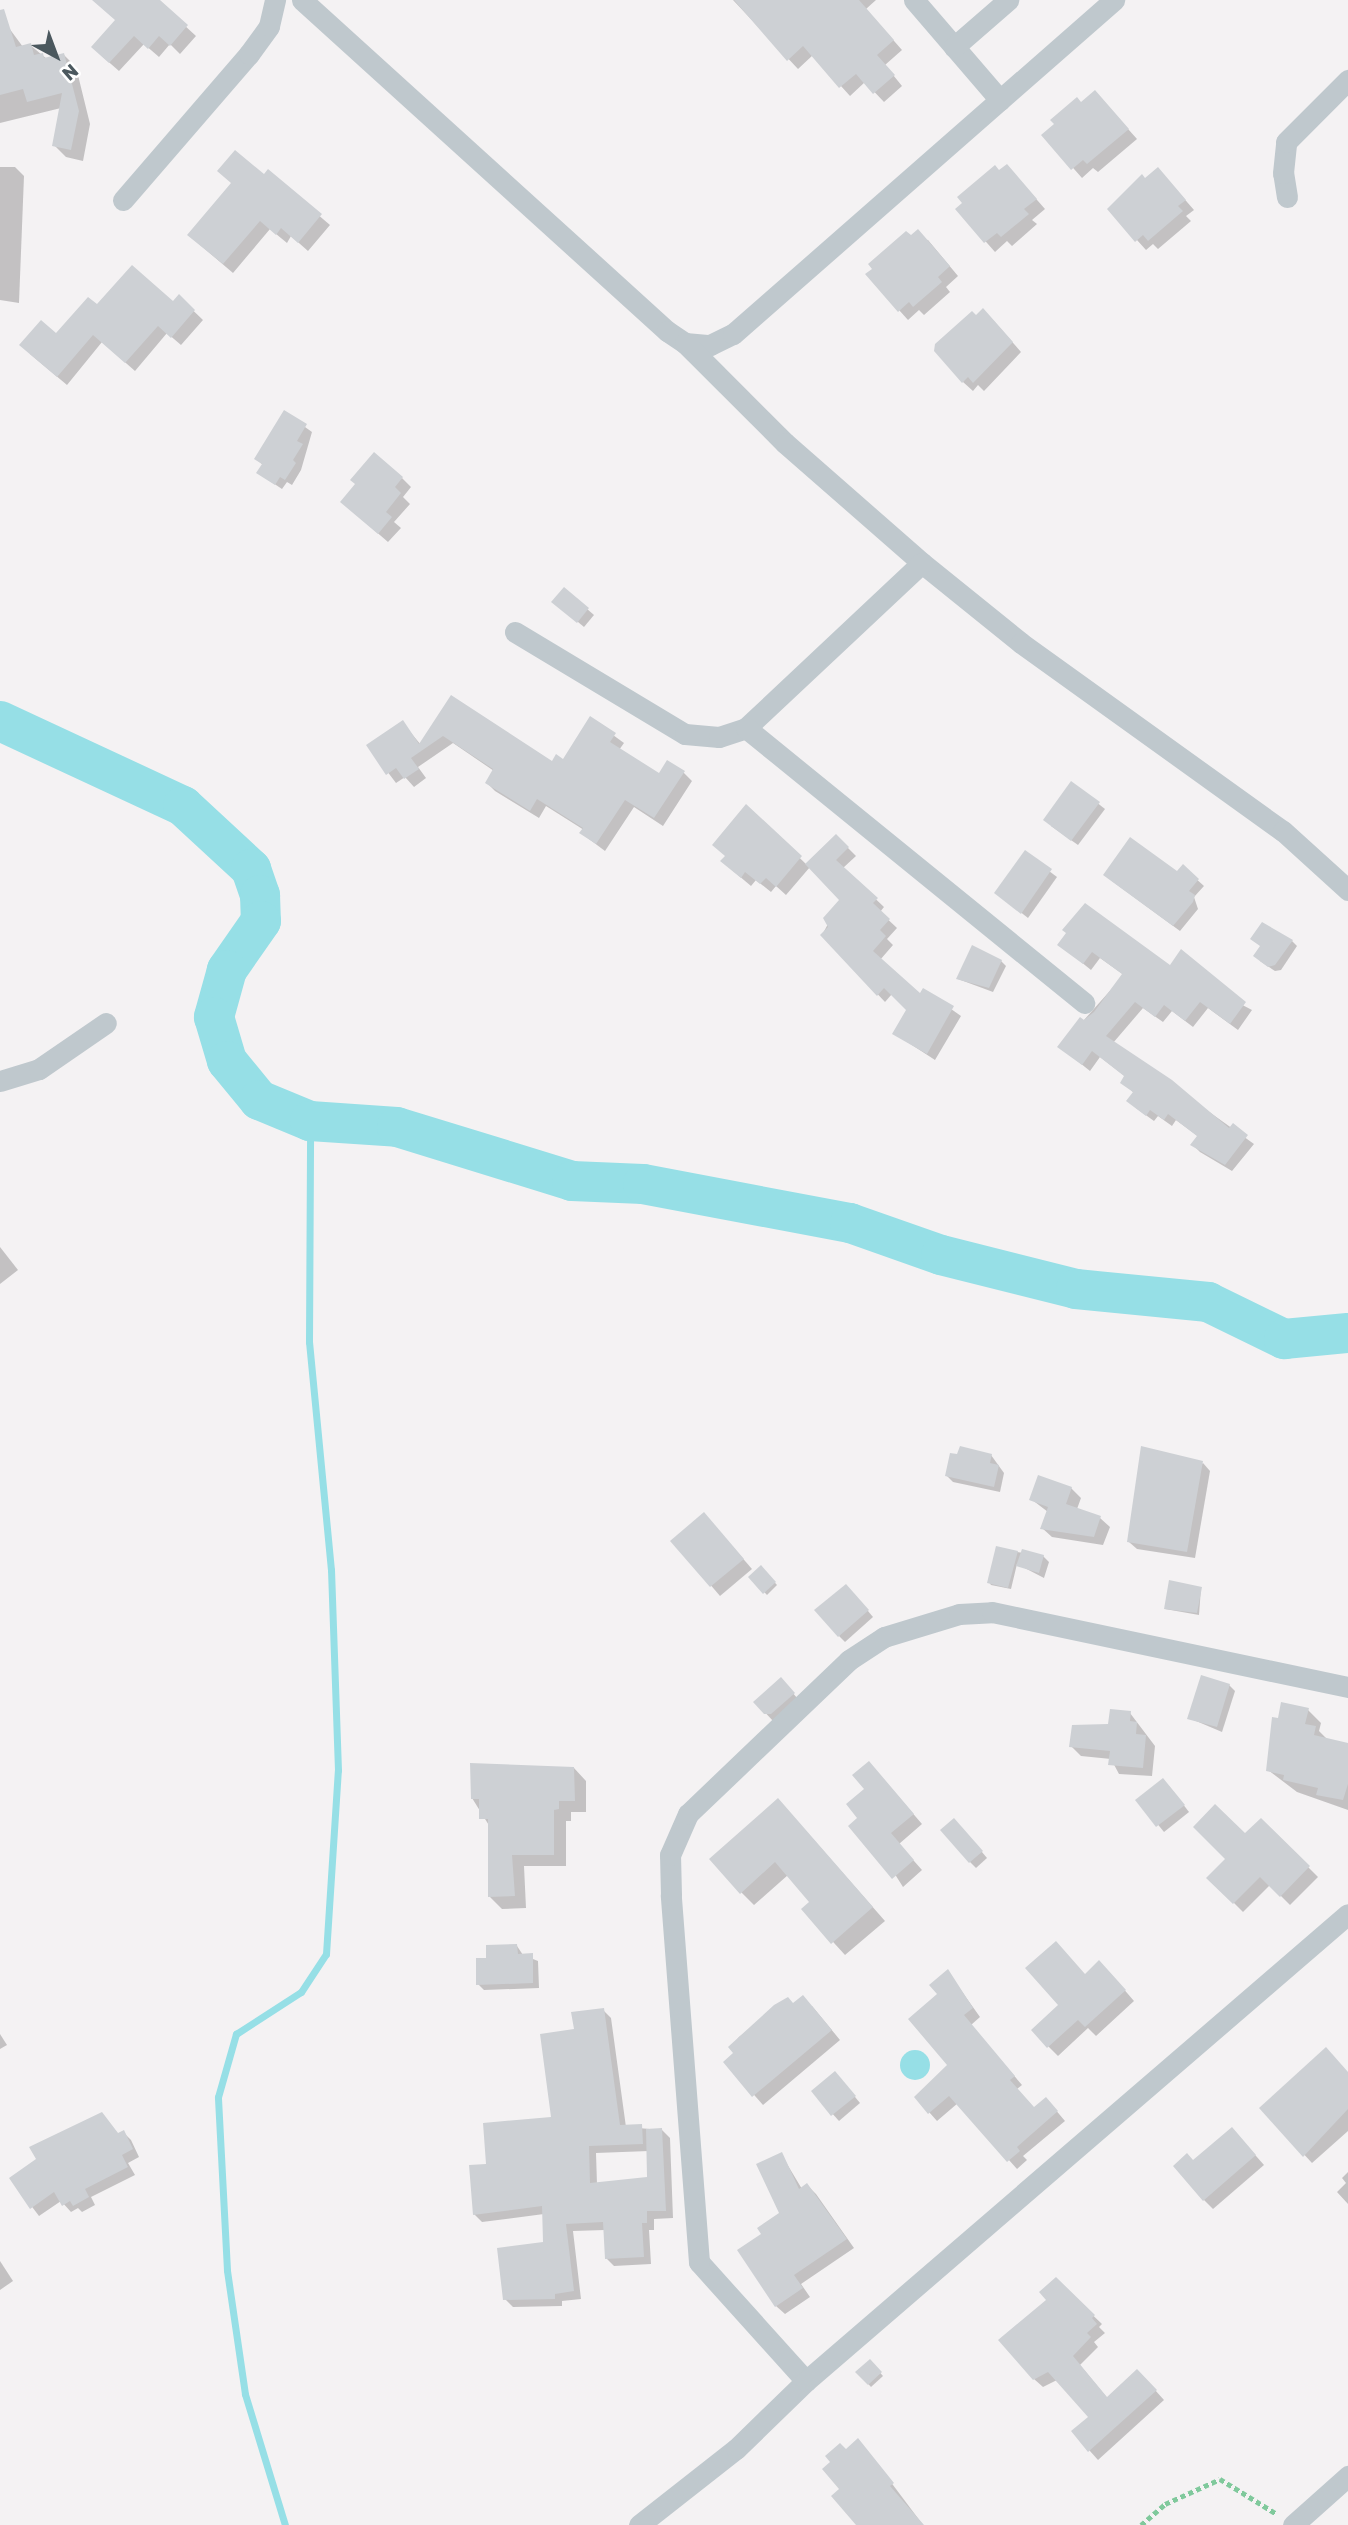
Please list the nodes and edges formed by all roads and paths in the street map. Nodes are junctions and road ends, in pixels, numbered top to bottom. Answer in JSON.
{"nodes":[{"id":1,"x":275,"y":0,"type":"edge"},
{"id":2,"x":302,"y":0,"type":"edge"},
{"id":3,"x":914,"y":0,"type":"edge"},
{"id":4,"x":1008,"y":0,"type":"edge"},
{"id":5,"x":1114,"y":0,"type":"edge"},
{"id":6,"x":954,"y":47,"type":"junction"},
{"id":7,"x":1348,"y":80,"type":"edge"},
{"id":8,"x":1000,"y":100,"type":"junction"},
{"id":9,"x":1287,"y":197,"type":"dead end"},
{"id":10,"x":123,"y":200,"type":"dead end"},
{"id":11,"x":685,"y":343,"type":"junction"},
{"id":12,"x":922,"y":564,"type":"junction"},
{"id":13,"x":515,"y":632,"type":"dead end"},
{"id":14,"x":746,"y":728,"type":"junction"},
{"id":15,"x":1348,"y":890,"type":"edge"},
{"id":16,"x":1084,"y":1003,"type":"dead end"},
{"id":17,"x":106,"y":1023,"type":"dead end"},
{"id":18,"x":0,"y":1081,"type":"edge"},
{"id":19,"x":1348,"y":1687,"type":"edge"},
{"id":20,"x":1348,"y":1914,"type":"edge"},
{"id":21,"x":806,"y":2381,"type":"junction"},
{"id":22,"x":1348,"y":2476,"type":"edge"},
{"id":23,"x":1287,"y":2521,"type":"edge"},
{"id":24,"x":639,"y":2525,"type":"edge"},
{"id":25,"x":1141,"y":2525,"type":"edge"}],
"edges":[{"from":1,"to":10,"type":"street"},
{"from":2,"to":11,"type":"street"},
{"from":3,"to":6,"type":"street"},
{"from":4,"to":6,"type":"street"},
{"from":5,"to":8,"type":"street"},
{"from":6,"to":8,"type":"street"},
{"from":7,"to":9,"type":"street"},
{"from":8,"to":11,"type":"street"},
{"from":11,"to":12,"type":"street"},
{"from":12,"to":14,"type":"street"},
{"from":12,"to":15,"type":"street"},
{"from":13,"to":14,"type":"street"},
{"from":14,"to":16,"type":"street"},
{"from":17,"to":18,"type":"street"},
{"from":19,"to":21,"type":"street"},
{"from":20,"to":21,"type":"street"},
{"from":21,"to":24,"type":"street"},
{"from":22,"to":23,"type":"street"},
{"from":23,"to":25,"type":"path"}]}
